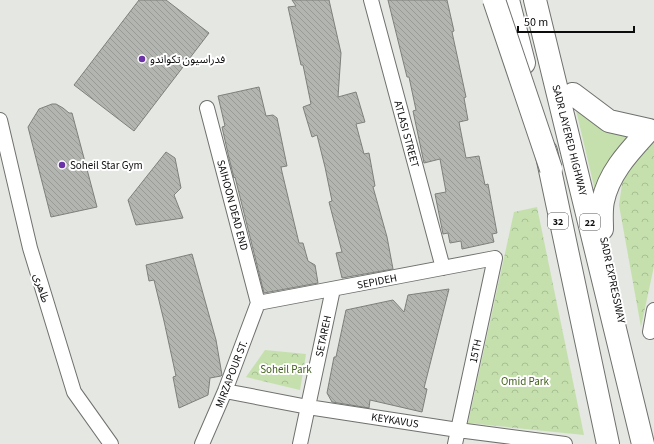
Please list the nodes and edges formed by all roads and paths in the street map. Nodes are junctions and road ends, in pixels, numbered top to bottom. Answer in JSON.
{"nodes":[{"id":1,"x":371,"y":0,"type":"edge"},
{"id":2,"x":494,"y":0,"type":"edge"},
{"id":3,"x":507,"y":0,"type":"edge"},
{"id":4,"x":535,"y":0,"type":"edge"},
{"id":5,"x":549,"y":0,"type":"edge"},
{"id":6,"x":573,"y":94,"type":"junction"},
{"id":7,"x":207,"y":108,"type":"dead end"},
{"id":8,"x":0,"y":120,"type":"edge"},
{"id":9,"x":551,"y":169,"type":"junction"},
{"id":10,"x":602,"y":229,"type":"junction"},
{"id":11,"x":495,"y":258,"type":"joint"},
{"id":12,"x":443,"y":268,"type":"junction"},
{"id":13,"x":333,"y":289,"type":"junction"},
{"id":14,"x":258,"y":303,"type":"junction"},
{"id":15,"x":654,"y":310,"type":"edge"},
{"id":16,"x":650,"y":332,"type":"dead end"},
{"id":17,"x":225,"y":391,"type":"junction"},
{"id":18,"x":308,"y":407,"type":"junction"},
{"id":19,"x":457,"y":437,"type":"edge"},
{"id":20,"x":111,"y":444,"type":"edge"},
{"id":21,"x":202,"y":444,"type":"edge"},
{"id":22,"x":300,"y":444,"type":"edge"},
{"id":23,"x":565,"y":444,"type":"edge"},
{"id":24,"x":603,"y":444,"type":"edge"},
{"id":25,"x":608,"y":444,"type":"edge"},
{"id":26,"x":644,"y":444,"type":"edge"},
{"id":27,"x":647,"y":444,"type":"edge"}],
"edges":[{"from":1,"to":12,"type":"street","name":"ATLASI STREET"},
{"from":2,"to":9,"type":"highway","bridge":true},
{"from":3,"to":9,"type":"highway","number":"22","bridge":true},
{"from":3,"to":24,"type":"highway","number":"32"},
{"from":4,"to":26,"type":"highway","name":"SADR LAYERED HIGHWAY","number":"22"},
{"from":5,"to":6,"type":"highway","name":"SADR EXPRESSWAY"},
{"from":6,"to":10,"type":"highway","name":"SADR EXPRESSWAY"},
{"from":6,"to":10,"type":"highway"},
{"from":7,"to":14,"type":"street","name":"SAIHOON DEAD END"},
{"from":8,"to":20,"type":"street","name":"طاهری"},
{"from":9,"to":25,"type":"highway","number":"22"},
{"from":10,"to":27,"type":"highway","name":"SADR EXPRESSWAY"},
{"from":11,"to":12,"type":"street","name":"SEPIDEH"},
{"from":11,"to":19,"type":"street","name":"15TH"},
{"from":12,"to":13,"type":"street","name":"SEPIDEH"},
{"from":13,"to":14,"type":"street","name":"SEPIDEH"},
{"from":13,"to":18,"type":"street","name":"SETAREH"},
{"from":14,"to":17,"type":"street","name":"MIRZAPOUR ST."},
{"from":15,"to":16,"type":"street"},
{"from":17,"to":18,"type":"street","name":"KEYKAVUS"},
{"from":17,"to":21,"type":"street","name":"MIRZAPOUR ST."},
{"from":18,"to":19,"type":"street","name":"KEYKAVUS"},
{"from":18,"to":22,"type":"street","name":"SETAREH"},
{"from":19,"to":23,"type":"street","name":"KEYKAVUS"}]}
